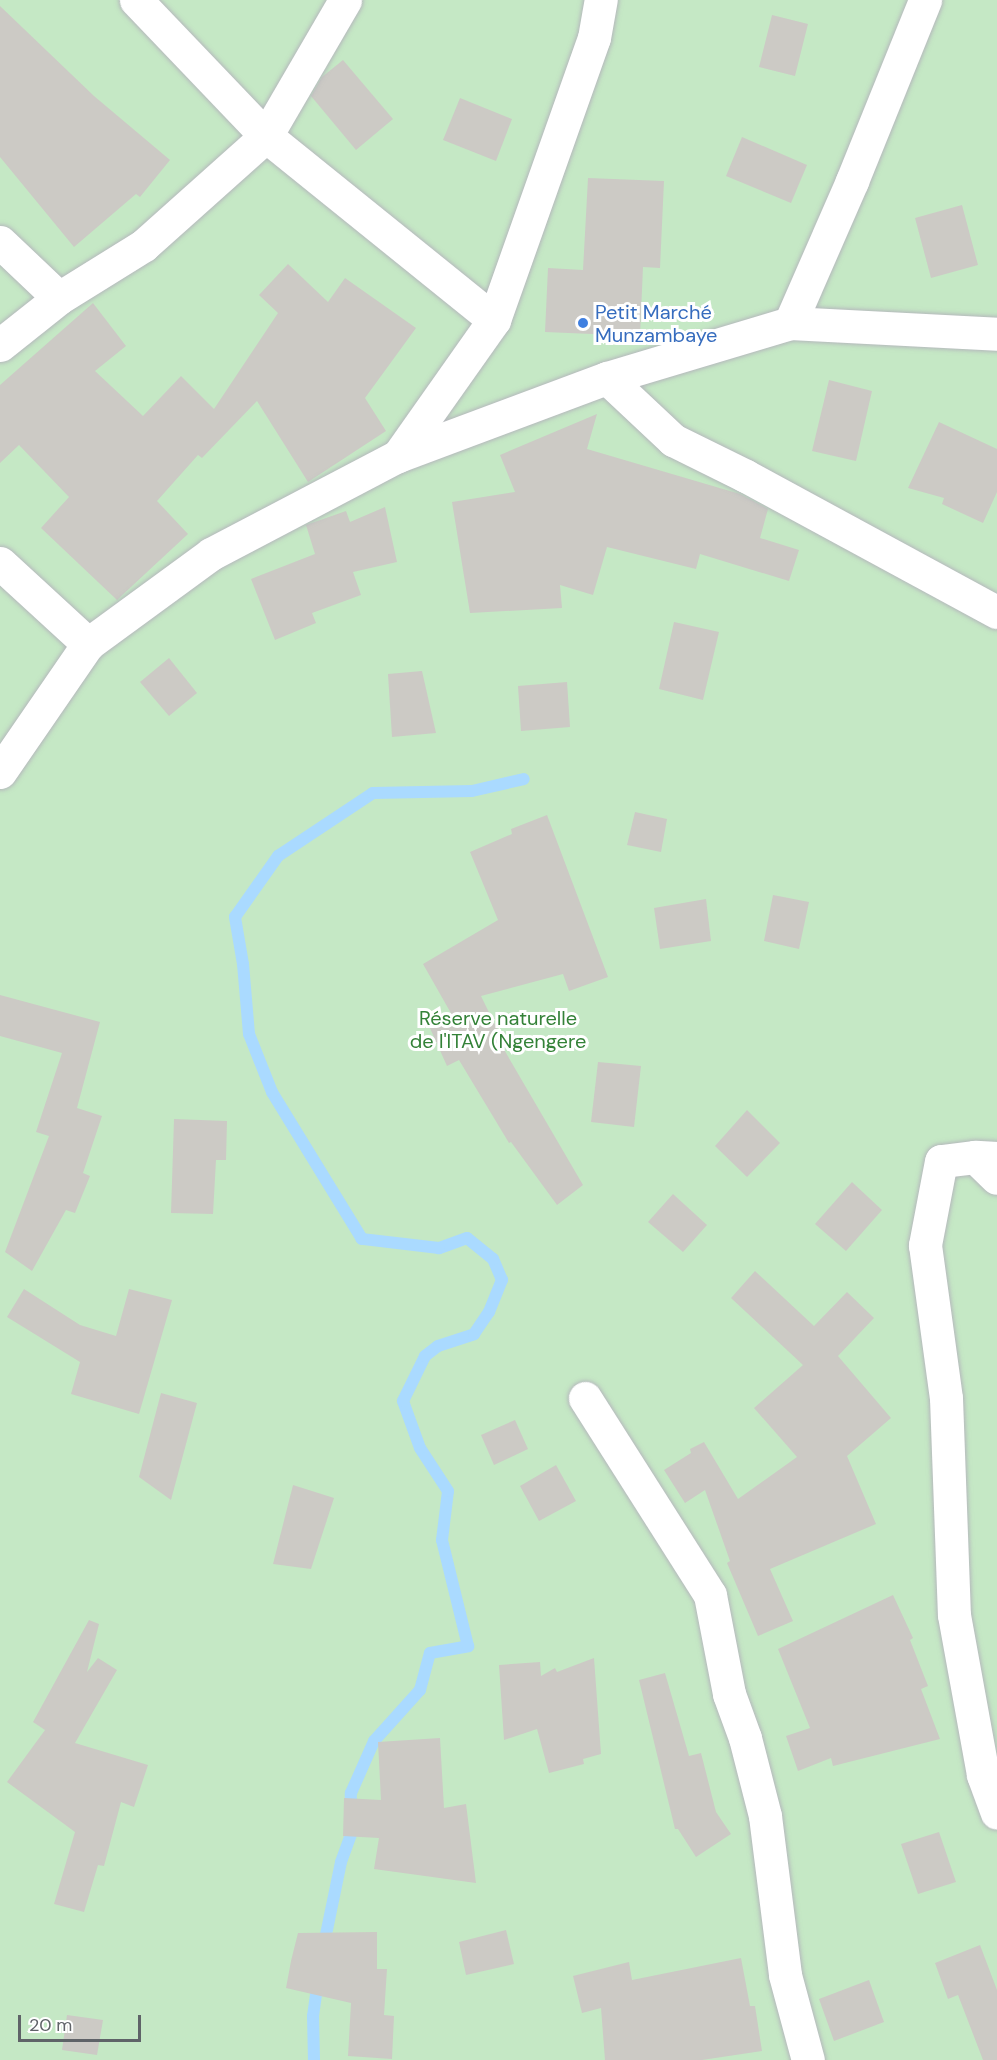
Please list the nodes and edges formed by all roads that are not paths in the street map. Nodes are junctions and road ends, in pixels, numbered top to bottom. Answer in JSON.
{"nodes":[{"id":1,"x":136,"y":0,"type":"edge"},
{"id":2,"x":345,"y":0,"type":"edge"},
{"id":3,"x":602,"y":0,"type":"edge"},
{"id":4,"x":925,"y":0,"type":"edge"},
{"id":5,"x":266,"y":136,"type":"junction"},
{"id":6,"x":0,"y":242,"type":"edge"},
{"id":7,"x":60,"y":298,"type":"junction"},
{"id":8,"x":494,"y":320,"type":"junction"},
{"id":9,"x":790,"y":323,"type":"junction"},
{"id":10,"x":997,"y":334,"type":"edge"},
{"id":11,"x":0,"y":345,"type":"edge"},
{"id":12,"x":607,"y":378,"type":"junction"},
{"id":13,"x":398,"y":456,"type":"junction"},
{"id":14,"x":0,"y":563,"type":"edge"},
{"id":15,"x":997,"y":612,"type":"edge"},
{"id":16,"x":88,"y":644,"type":"junction"},
{"id":17,"x":0,"y":772,"type":"edge"},
{"id":18,"x":990,"y":1164,"type":"edge"},
{"id":19,"x":585,"y":1398,"type":"dead end"},
{"id":20,"x":997,"y":1813,"type":"edge"},
{"id":21,"x":808,"y":2060,"type":"edge"}],
"edges":[{"from":1,"to":5,"type":"street"},
{"from":2,"to":5,"type":"street"},
{"from":3,"to":8,"type":"street"},
{"from":4,"to":9,"type":"street"},
{"from":5,"to":7,"type":"street"},
{"from":5,"to":8,"type":"street"},
{"from":6,"to":7,"type":"street"},
{"from":7,"to":11,"type":"street"},
{"from":8,"to":13,"type":"street"},
{"from":9,"to":10,"type":"street"},
{"from":9,"to":12,"type":"street"},
{"from":12,"to":13,"type":"street"},
{"from":12,"to":15,"type":"street"},
{"from":13,"to":16,"type":"street"},
{"from":14,"to":16,"type":"street"},
{"from":16,"to":17,"type":"street"},
{"from":18,"to":20,"type":"street"},
{"from":19,"to":21,"type":"street"}]}
